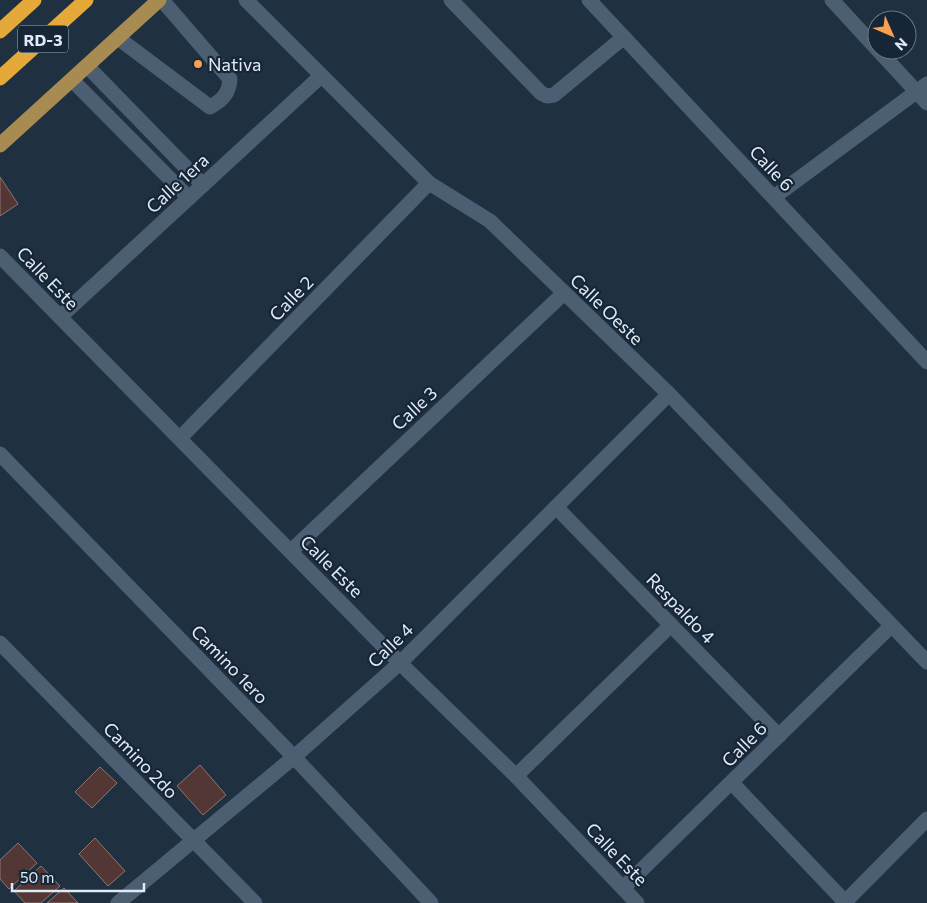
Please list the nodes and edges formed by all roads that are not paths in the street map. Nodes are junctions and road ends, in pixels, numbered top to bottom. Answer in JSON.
{"nodes":[{"id":1,"x":34,"y":0,"type":"edge"},
{"id":2,"x":86,"y":0,"type":"edge"},
{"id":3,"x":161,"y":0,"type":"edge"},
{"id":4,"x":246,"y":0,"type":"edge"},
{"id":5,"x":450,"y":0,"type":"edge"},
{"id":6,"x":589,"y":0,"type":"edge"},
{"id":7,"x":832,"y":0,"type":"edge"},
{"id":8,"x":0,"y":31,"type":"edge"},
{"id":9,"x":624,"y":37,"type":"junction"},
{"id":10,"x":118,"y":38,"type":"junction"},
{"id":11,"x":867,"y":39,"type":"edge"},
{"id":12,"x":888,"y":60,"type":"edge"},
{"id":13,"x":87,"y":66,"type":"junction"},
{"id":14,"x":321,"y":76,"type":"junction"},
{"id":15,"x":0,"y":78,"type":"edge"},
{"id":16,"x":72,"y":80,"type":"junction"},
{"id":17,"x":923,"y":93,"type":"edge"},
{"id":18,"x":0,"y":145,"type":"edge"},
{"id":19,"x":429,"y":183,"type":"junction"},
{"id":20,"x":203,"y":185,"type":"junction"},
{"id":21,"x":774,"y":197,"type":"junction"},
{"id":22,"x":189,"y":198,"type":"junction"},
{"id":23,"x":0,"y":256,"type":"edge"},
{"id":24,"x":564,"y":293,"type":"junction"},
{"id":25,"x":60,"y":317,"type":"junction"},
{"id":26,"x":927,"y":362,"type":"edge"},
{"id":27,"x":669,"y":394,"type":"junction"},
{"id":28,"x":180,"y":438,"type":"junction"},
{"id":29,"x":0,"y":454,"type":"edge"},
{"id":30,"x":556,"y":507,"type":"junction"},
{"id":31,"x":291,"y":551,"type":"junction"},
{"id":32,"x":671,"y":625,"type":"junction"},
{"id":33,"x":891,"y":626,"type":"junction"},
{"id":34,"x":0,"y":644,"type":"edge"},
{"id":35,"x":927,"y":662,"type":"edge"},
{"id":36,"x":400,"y":663,"type":"junction"},
{"id":37,"x":779,"y":736,"type":"junction"},
{"id":38,"x":294,"y":757,"type":"junction"},
{"id":39,"x":516,"y":776,"type":"junction"},
{"id":40,"x":732,"y":783,"type":"junction"},
{"id":41,"x":927,"y":819,"type":"edge"},
{"id":42,"x":193,"y":841,"type":"junction"},
{"id":43,"x":623,"y":888,"type":"junction"},
{"id":44,"x":118,"y":903,"type":"edge"},
{"id":45,"x":255,"y":903,"type":"edge"},
{"id":46,"x":431,"y":903,"type":"edge"},
{"id":47,"x":637,"y":903,"type":"edge"},
{"id":48,"x":846,"y":903,"type":"edge"}],
"edges":[{"from":1,"to":8,"type":"highway","number":"RD-3"},
{"from":2,"to":15,"type":"highway","number":"RD-3"},
{"from":3,"to":10,"type":"main road"},
{"from":3,"to":10,"type":"street"},
{"from":4,"to":14,"type":"street","name":"Calle Oeste"},
{"from":5,"to":9,"type":"street"},
{"from":6,"to":9,"type":"street","name":"Calle 6"},
{"from":7,"to":11,"type":"street"},
{"from":9,"to":21,"type":"street","name":"Calle 6"},
{"from":10,"to":13,"type":"main road"},
{"from":12,"to":17,"type":"street"},
{"from":13,"to":16,"type":"main road"},
{"from":13,"to":20,"type":"street"},
{"from":14,"to":19,"type":"street","name":"Calle Oeste"},
{"from":14,"to":20,"type":"street","name":"Calle 1era"},
{"from":16,"to":18,"type":"main road"},
{"from":16,"to":22,"type":"street"},
{"from":17,"to":21,"type":"street"},
{"from":19,"to":24,"type":"street","name":"Calle Oeste"},
{"from":19,"to":28,"type":"street","name":"Calle 2"},
{"from":20,"to":22,"type":"street","name":"Calle 1era"},
{"from":21,"to":26,"type":"street","name":"Calle 6"},
{"from":22,"to":25,"type":"street","name":"Calle 1era"},
{"from":23,"to":25,"type":"street","name":"Calle Este"},
{"from":24,"to":27,"type":"street","name":"Calle Oeste"},
{"from":24,"to":31,"type":"street","name":"Calle 3"},
{"from":25,"to":28,"type":"street","name":"Calle Este"},
{"from":27,"to":30,"type":"street","name":"Calle 4"},
{"from":27,"to":33,"type":"street","name":"Calle Oeste"},
{"from":28,"to":31,"type":"street","name":"Calle Este"},
{"from":29,"to":38,"type":"street","name":"Camino 1ero"},
{"from":30,"to":32,"type":"street","name":"Respaldo 4"},
{"from":30,"to":36,"type":"street","name":"Calle 4"},
{"from":31,"to":36,"type":"street","name":"Calle Este"},
{"from":32,"to":37,"type":"street","name":"Respaldo 4"},
{"from":32,"to":39,"type":"street"},
{"from":33,"to":35,"type":"street","name":"Calle Oeste"},
{"from":33,"to":37,"type":"street","name":"Calle 6"},
{"from":34,"to":42,"type":"street","name":"Camino 2do"},
{"from":36,"to":38,"type":"street","name":"Calle 4"},
{"from":36,"to":39,"type":"street","name":"Calle Este"},
{"from":37,"to":40,"type":"street","name":"Calle 6"},
{"from":38,"to":42,"type":"street","name":"Calle 4"},
{"from":38,"to":46,"type":"street","name":"Camino 1ero"},
{"from":39,"to":43,"type":"street","name":"Calle Este"},
{"from":40,"to":43,"type":"street","name":"Calle 6"},
{"from":40,"to":48,"type":"street"},
{"from":41,"to":48,"type":"street"},
{"from":42,"to":44,"type":"street","name":"Calle 4"},
{"from":42,"to":45,"type":"street","name":"Camino 2do"},
{"from":43,"to":47,"type":"street","name":"Calle Este"}]}
